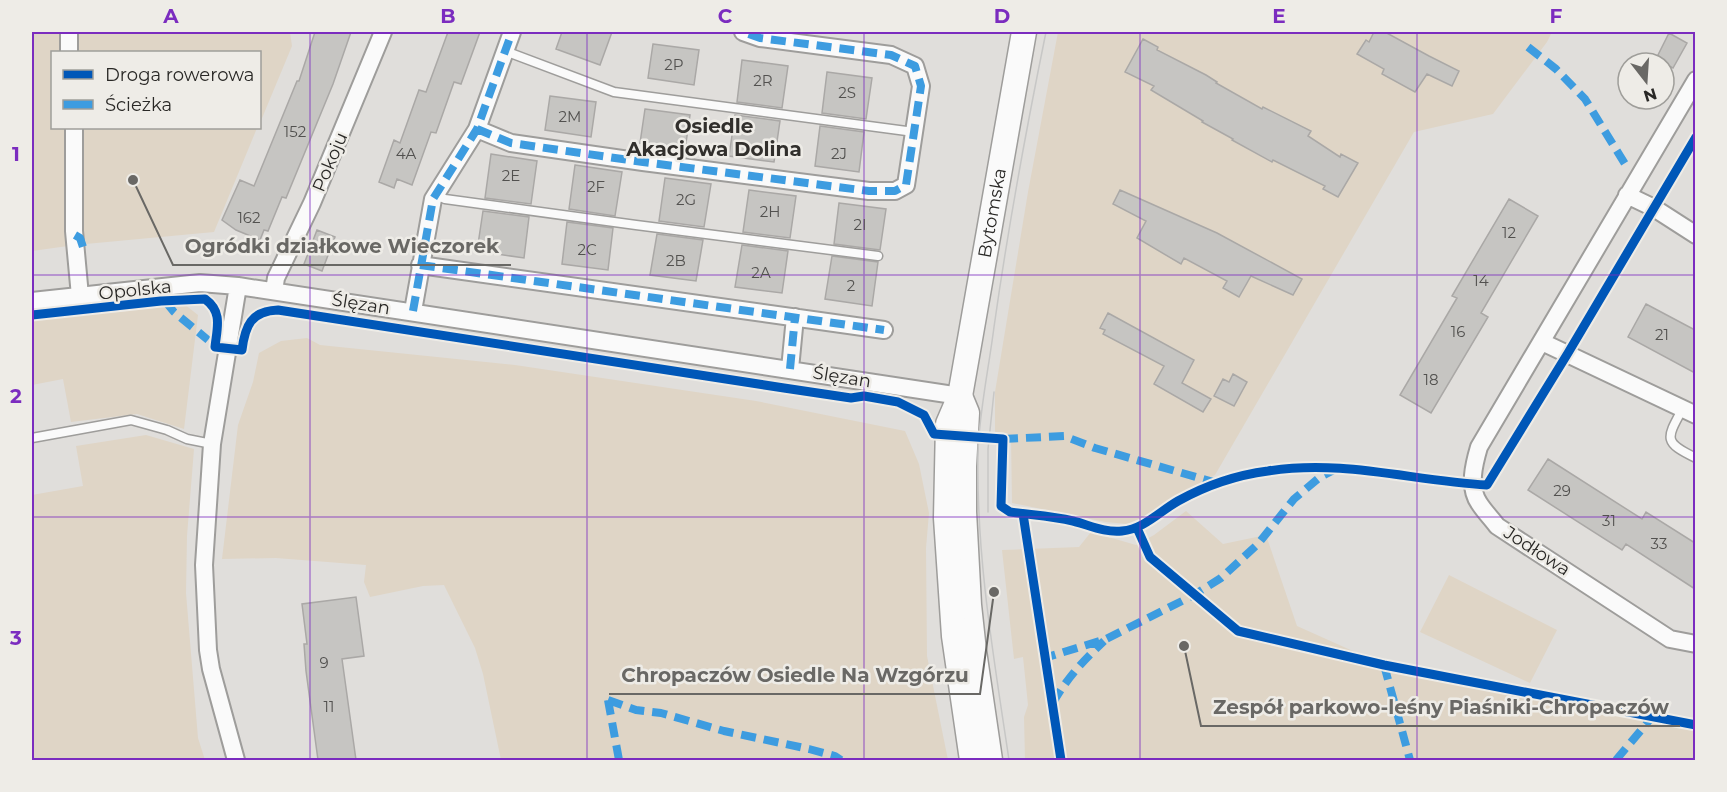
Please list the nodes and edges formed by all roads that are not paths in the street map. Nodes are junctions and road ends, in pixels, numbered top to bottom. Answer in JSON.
{"nodes":[{"id":1,"x":69,"y":32,"type":"edge"},
{"id":2,"x":383,"y":32,"type":"edge"},
{"id":3,"x":512,"y":32,"type":"edge"},
{"id":4,"x":743,"y":32,"type":"edge"},
{"id":5,"x":1024,"y":32,"type":"edge"},
{"id":6,"x":69,"y":51,"type":"edge"},
{"id":7,"x":505,"y":51,"type":"junction"},
{"id":8,"x":1695,"y":80,"type":"edge"},
{"id":9,"x":74,"y":129,"type":"edge"},
{"id":10,"x":477,"y":129,"type":"junction"},
{"id":11,"x":914,"y":132,"type":"junction"},
{"id":12,"x":436,"y":195,"type":"junction"},
{"id":13,"x":1627,"y":195,"type":"junction"},
{"id":14,"x":1695,"y":235,"type":"edge"},
{"id":15,"x":878,"y":256,"type":"dead end"},
{"id":16,"x":420,"y":265,"type":"junction"},
{"id":17,"x":238,"y":286,"type":"junction"},
{"id":18,"x":273,"y":291,"type":"junction"},
{"id":19,"x":80,"y":296,"type":"junction"},
{"id":20,"x":32,"y":301,"type":"edge"},
{"id":21,"x":412,"y":311,"type":"junction"},
{"id":22,"x":795,"y":317,"type":"junction"},
{"id":23,"x":884,"y":330,"type":"dead end"},
{"id":24,"x":1542,"y":342,"type":"junction"},
{"id":25,"x":790,"y":369,"type":"junction"},
{"id":26,"x":960,"y":396,"type":"junction"},
{"id":27,"x":1689,"y":412,"type":"edge"},
{"id":28,"x":32,"y":438,"type":"edge"},
{"id":29,"x":212,"y":444,"type":"junction"},
{"id":30,"x":1695,"y":458,"type":"edge"},
{"id":31,"x":1695,"y":644,"type":"edge"},
{"id":32,"x":236,"y":760,"type":"edge"},
{"id":33,"x":972,"y":760,"type":"edge"},
{"id":34,"x":990,"y":760,"type":"edge"}],
"edges":[{"from":1,"to":6,"type":"street"},
{"from":2,"to":18,"type":"street","name":"Pokoju"},
{"from":3,"to":7,"type":"street"},
{"from":4,"to":11,"type":"street"},
{"from":5,"to":26,"type":"main road","name":"Bytomska"},
{"from":7,"to":10,"type":"street"},
{"from":7,"to":11,"type":"lane"},
{"from":8,"to":13,"type":"street","name":"Jodłowa"},
{"from":9,"to":19,"type":"street"},
{"from":10,"to":11,"type":"street"},
{"from":10,"to":12,"type":"street"},
{"from":12,"to":15,"type":"lane"},
{"from":12,"to":16,"type":"street"},
{"from":13,"to":14,"type":"street"},
{"from":13,"to":24,"type":"street","name":"Jodłowa"},
{"from":16,"to":21,"type":"street"},
{"from":16,"to":22,"type":"street"},
{"from":17,"to":18,"type":"street","name":"Ślęzan"},
{"from":17,"to":19,"type":"street","name":"Opolska"},
{"from":17,"to":29,"type":"street"},
{"from":18,"to":21,"type":"street","name":"Ślęzan"},
{"from":19,"to":20,"type":"street","name":"Opolska"},
{"from":21,"to":25,"type":"street","name":"Ślęzan"},
{"from":22,"to":23,"type":"street"},
{"from":22,"to":25,"type":"street"},
{"from":24,"to":27,"type":"street"},
{"from":24,"to":31,"type":"street","name":"Jodłowa"},
{"from":25,"to":26,"type":"street","name":"Ślęzan"},
{"from":26,"to":33,"type":"main road","name":"Bytomska"},
{"from":26,"to":34,"type":"main road","name":"Bytomska"},
{"from":27,"to":30,"type":"lane"},
{"from":28,"to":29,"type":"lane"},
{"from":29,"to":32,"type":"street"}]}
